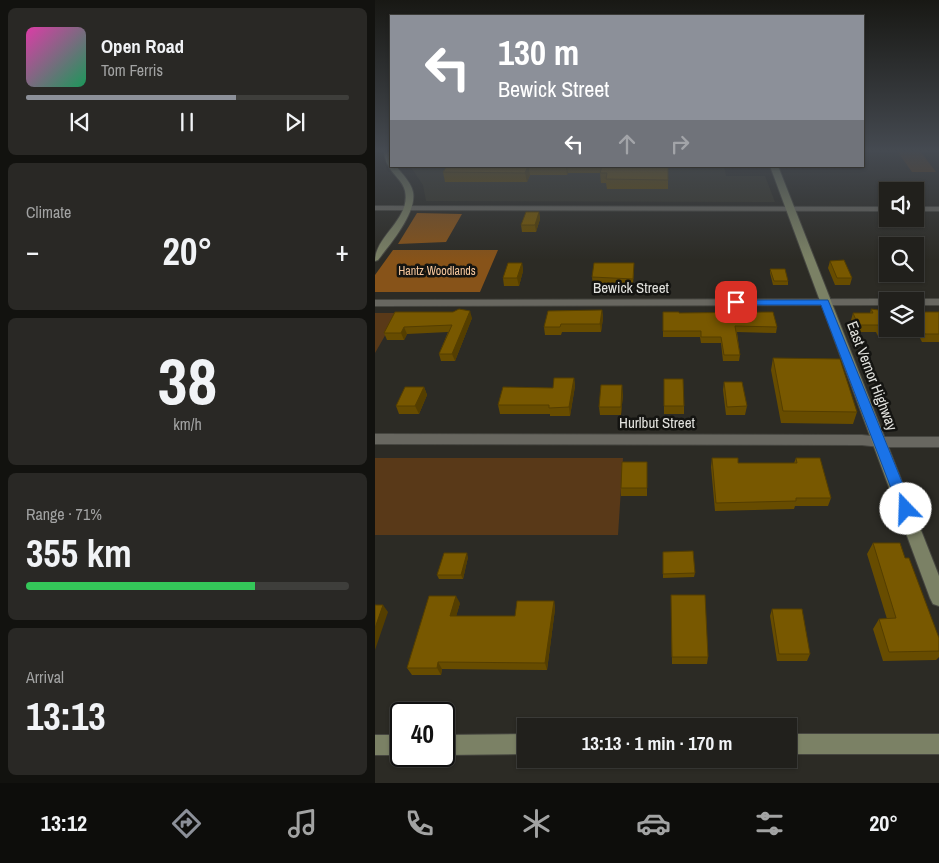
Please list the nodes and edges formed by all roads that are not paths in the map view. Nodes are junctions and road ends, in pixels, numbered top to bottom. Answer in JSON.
{"nodes":[{"id":1,"x":405,"y":187,"type":"edge"},
{"id":2,"x":782,"y":187,"type":"edge"},
{"id":3,"x":375,"y":208,"type":"edge"},
{"id":4,"x":407,"y":208,"type":"junction"},
{"id":5,"x":790,"y":209,"type":"junction"},
{"id":6,"x":879,"y":209,"type":"edge"},
{"id":7,"x":924,"y":209,"type":"edge"},
{"id":8,"x":939,"y":209,"type":"edge"},
{"id":9,"x":375,"y":258,"type":"edge"},
{"id":10,"x":825,"y":302,"type":"junction"},
{"id":11,"x":879,"y":302,"type":"edge"},
{"id":12,"x":924,"y":302,"type":"edge"},
{"id":13,"x":939,"y":302,"type":"edge"},
{"id":14,"x":375,"y":303,"type":"edge"},
{"id":15,"x":375,"y":440,"type":"edge"},
{"id":16,"x":880,"y":442,"type":"junction"},
{"id":17,"x":939,"y":442,"type":"edge"},
{"id":18,"x":939,"y":598,"type":"edge"},
{"id":19,"x":517,"y":744,"type":"edge"},
{"id":20,"x":797,"y":744,"type":"edge"},
{"id":21,"x":939,"y":744,"type":"edge"},
{"id":22,"x":375,"y":745,"type":"edge"},
{"id":23,"x":390,"y":745,"type":"edge"},
{"id":24,"x":455,"y":745,"type":"edge"}],
"edges":[{"from":1,"to":4,"type":"street"},
{"from":2,"to":5,"type":"street","name":"East Vernor Highway"},
{"from":3,"to":4,"type":"street"},
{"from":4,"to":5,"type":"street"},
{"from":4,"to":9,"type":"street"},
{"from":5,"to":6,"type":"street"},
{"from":5,"to":10,"type":"street","name":"East Vernor Highway"},
{"from":7,"to":8,"type":"street"},
{"from":10,"to":11,"type":"street","name":"Bewick Street"},
{"from":10,"to":14,"type":"street","name":"Bewick Street"},
{"from":10,"to":16,"type":"street","name":"East Vernor Highway"},
{"from":12,"to":13,"type":"street"},
{"from":15,"to":16,"type":"street","name":"Hurlbut Street"},
{"from":16,"to":17,"type":"street","name":"Hurlbut Street"},
{"from":16,"to":18,"type":"street","name":"East Vernor Highway"},
{"from":19,"to":24,"type":"street"},
{"from":20,"to":21,"type":"street"},
{"from":22,"to":23,"type":"street"}]}
